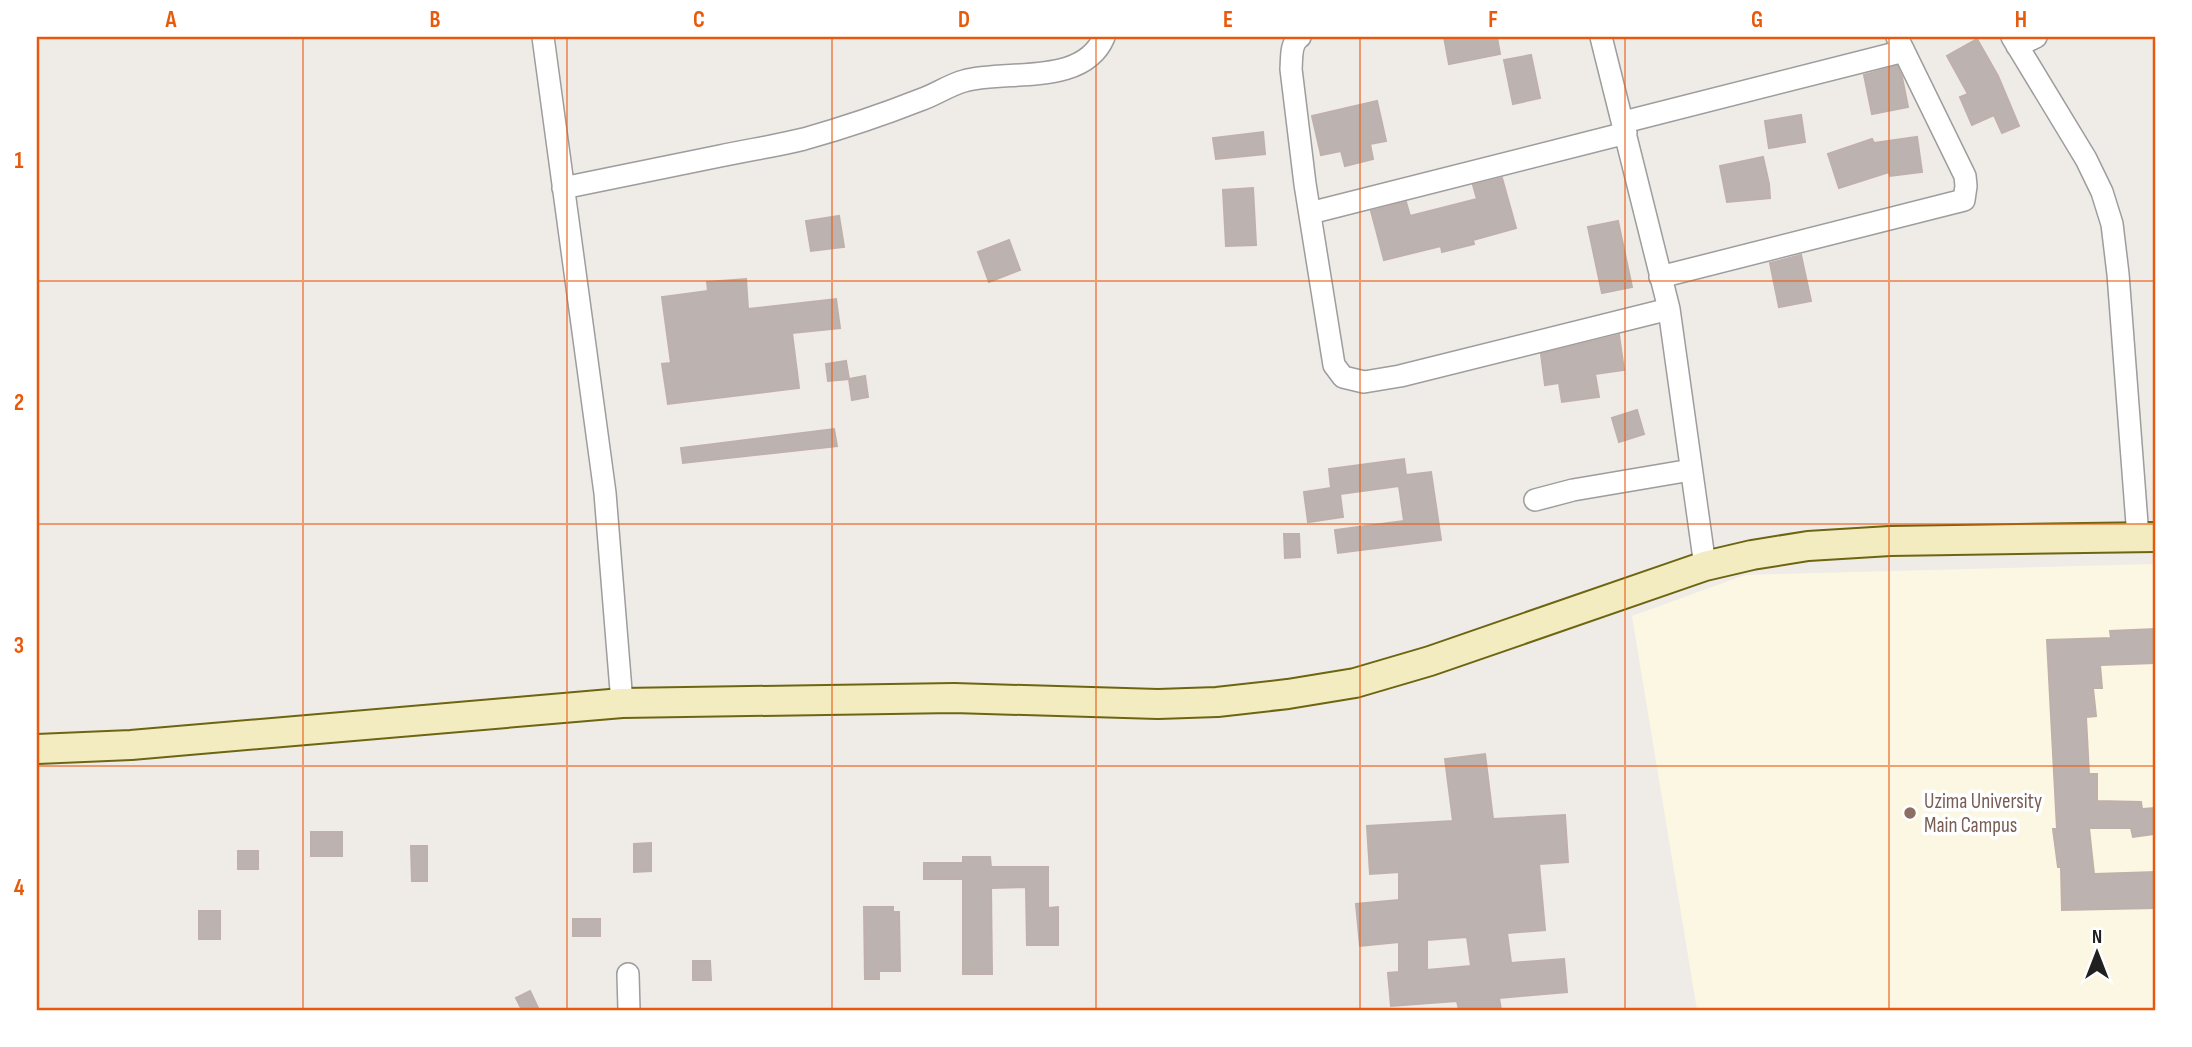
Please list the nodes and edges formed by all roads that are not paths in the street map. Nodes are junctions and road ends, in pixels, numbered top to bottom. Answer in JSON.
{"nodes":[{"id":1,"x":543,"y":37,"type":"edge"},
{"id":2,"x":1104,"y":37,"type":"edge"},
{"id":3,"x":1300,"y":37,"type":"edge"},
{"id":4,"x":1601,"y":37,"type":"edge"},
{"id":5,"x":2022,"y":40,"type":"edge"},
{"id":6,"x":1901,"y":44,"type":"edge"},
{"id":7,"x":1625,"y":127,"type":"junction"},
{"id":8,"x":563,"y":188,"type":"junction"},
{"id":9,"x":1310,"y":213,"type":"junction"},
{"id":10,"x":1660,"y":277,"type":"junction"},
{"id":11,"x":1669,"y":309,"type":"junction"},
{"id":12,"x":1691,"y":470,"type":"junction"},
{"id":13,"x":1535,"y":500,"type":"dead end"},
{"id":14,"x":2147,"y":537,"type":"edge"},
{"id":15,"x":1705,"y":566,"type":"junction"},
{"id":16,"x":622,"y":703,"type":"junction"},
{"id":17,"x":37,"y":749,"type":"edge"},
{"id":18,"x":628,"y":974,"type":"dead end"},
{"id":19,"x":629,"y":1010,"type":"edge"}],
"edges":[{"from":1,"to":8,"type":"street"},
{"from":2,"to":8,"type":"street"},
{"from":3,"to":9,"type":"street"},
{"from":4,"to":7,"type":"street"},
{"from":5,"to":14,"type":"street"},
{"from":6,"to":7,"type":"street"},
{"from":6,"to":10,"type":"street"},
{"from":7,"to":9,"type":"street"},
{"from":7,"to":10,"type":"street"},
{"from":8,"to":16,"type":"street"},
{"from":9,"to":11,"type":"street"},
{"from":10,"to":11,"type":"street"},
{"from":11,"to":12,"type":"street"},
{"from":12,"to":13,"type":"street"},
{"from":12,"to":15,"type":"street"},
{"from":14,"to":15,"type":"main road"},
{"from":15,"to":16,"type":"main road"},
{"from":16,"to":17,"type":"main road"},
{"from":18,"to":19,"type":"street"}]}
